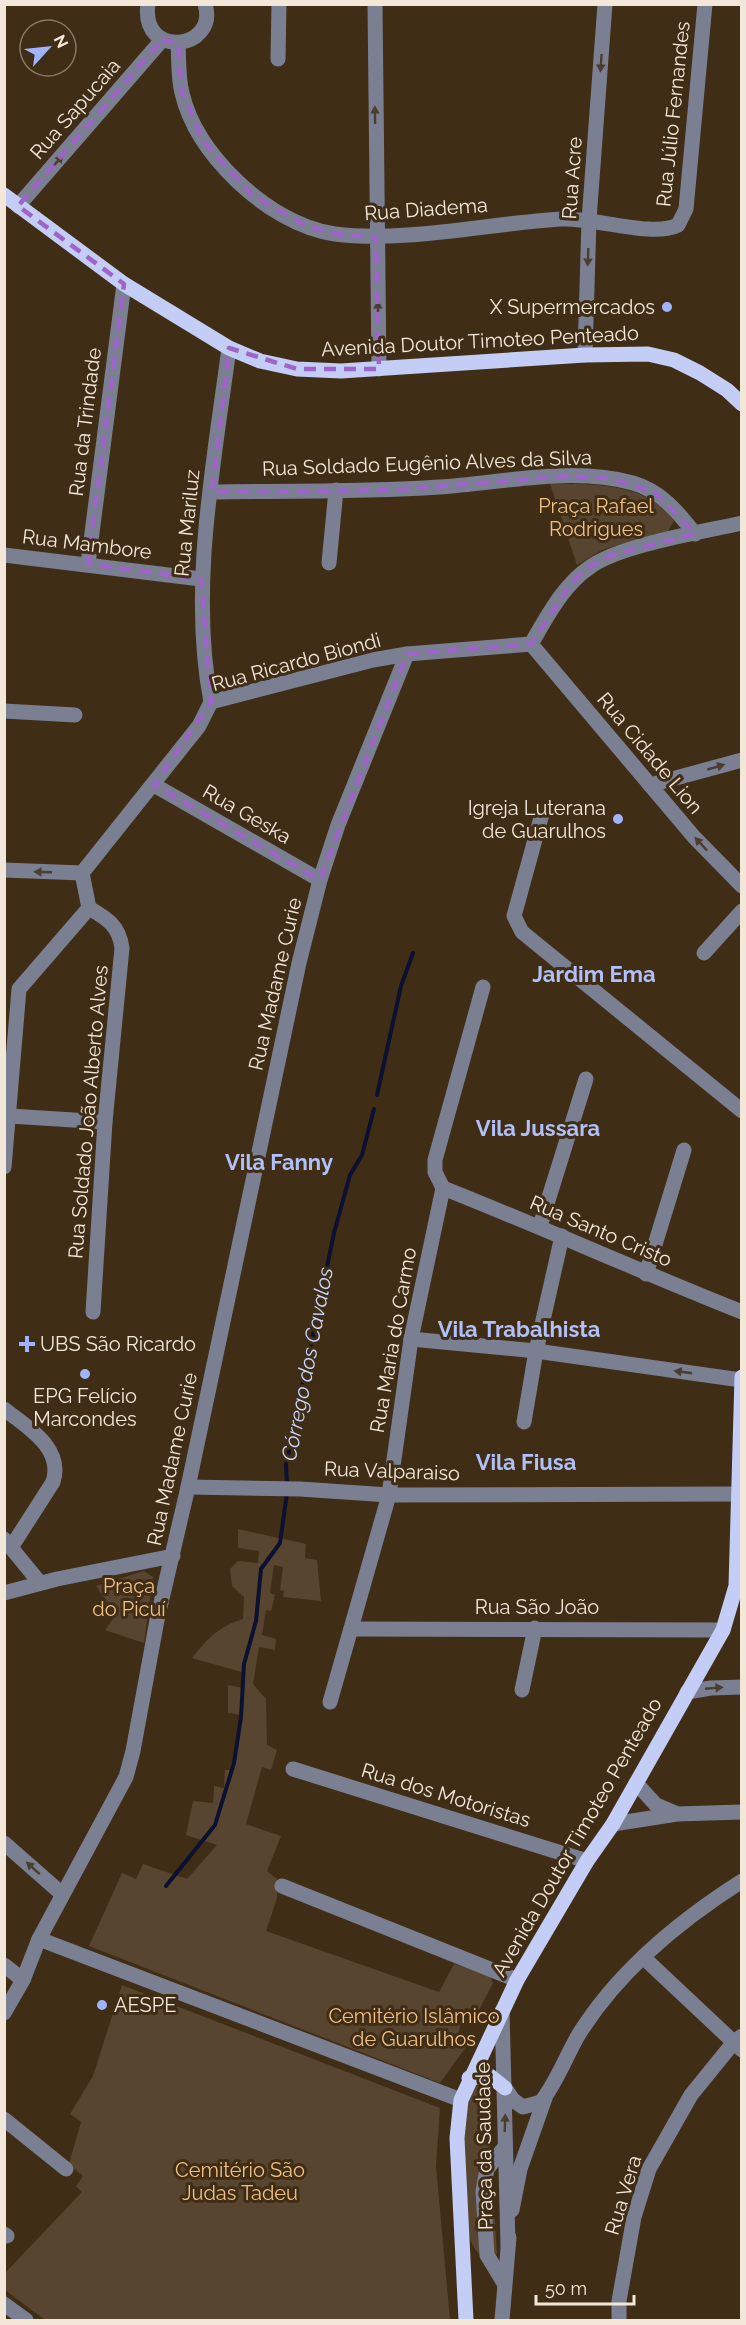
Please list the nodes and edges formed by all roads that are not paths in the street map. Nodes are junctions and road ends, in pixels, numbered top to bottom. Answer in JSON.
{"nodes":[{"id":1,"x":148,"y":4,"type":"edge"},
{"id":2,"x":205,"y":4,"type":"edge"},
{"id":3,"x":279,"y":4,"type":"edge"},
{"id":4,"x":375,"y":4,"type":"edge"},
{"id":5,"x":605,"y":4,"type":"edge"},
{"id":6,"x":705,"y":4,"type":"edge"},
{"id":7,"x":162,"y":40,"type":"junction"},
{"id":8,"x":178,"y":44,"type":"junction"},
{"id":9,"x":278,"y":59,"type":"dead end"},
{"id":10,"x":4,"y":195,"type":"edge"},
{"id":11,"x":18,"y":206,"type":"junction"},
{"id":12,"x":590,"y":220,"type":"junction"},
{"id":13,"x":678,"y":225,"type":"joint"},
{"id":14,"x":376,"y":237,"type":"junction"},
{"id":15,"x":124,"y":284,"type":"junction"},
{"id":16,"x":229,"y":348,"type":"junction"},
{"id":17,"x":585,"y":355,"type":"junction"},
{"id":18,"x":379,"y":369,"type":"junction"},
{"id":19,"x":734,"y":391,"type":"edge"},
{"id":20,"x":741,"y":404,"type":"edge"},
{"id":21,"x":336,"y":490,"type":"junction"},
{"id":22,"x":212,"y":492,"type":"junction"},
{"id":23,"x":741,"y":523,"type":"edge"},
{"id":24,"x":695,"y":534,"type":"junction"},
{"id":25,"x":4,"y":555,"type":"edge"},
{"id":26,"x":328,"y":563,"type":"dead end"},
{"id":27,"x":88,"y":564,"type":"junction"},
{"id":28,"x":201,"y":579,"type":"junction"},
{"id":29,"x":531,"y":644,"type":"junction"},
{"id":30,"x":407,"y":654,"type":"junction"},
{"id":31,"x":210,"y":702,"type":"junction"},
{"id":32,"x":4,"y":711,"type":"edge"},
{"id":33,"x":75,"y":715,"type":"dead end"},
{"id":34,"x":741,"y":759,"type":"edge"},
{"id":35,"x":153,"y":785,"type":"junction"},
{"id":36,"x":650,"y":785,"type":"junction"},
{"id":37,"x":542,"y":814,"type":"dead end"},
{"id":38,"x":4,"y":870,"type":"edge"},
{"id":39,"x":82,"y":873,"type":"junction"},
{"id":40,"x":320,"y":880,"type":"junction"},
{"id":41,"x":741,"y":886,"type":"edge"},
{"id":42,"x":89,"y":908,"type":"junction"},
{"id":43,"x":741,"y":911,"type":"edge"},
{"id":44,"x":704,"y":953,"type":"dead end"},
{"id":45,"x":483,"y":987,"type":"dead end"},
{"id":46,"x":12,"y":988,"type":"edge"},
{"id":47,"x":586,"y":1079,"type":"dead end"},
{"id":48,"x":741,"y":1111,"type":"edge"},
{"id":49,"x":10,"y":1116,"type":"junction"},
{"id":50,"x":105,"y":1122,"type":"junction"},
{"id":51,"x":684,"y":1150,"type":"dead end"},
{"id":52,"x":4,"y":1167,"type":"edge"},
{"id":53,"x":443,"y":1188,"type":"junction"},
{"id":54,"x":540,"y":1226,"type":"junction"},
{"id":55,"x":562,"y":1236,"type":"junction"},
{"id":56,"x":646,"y":1274,"type":"junction"},
{"id":57,"x":93,"y":1312,"type":"dead end"},
{"id":58,"x":741,"y":1312,"type":"edge"},
{"id":59,"x":411,"y":1339,"type":"junction"},
{"id":60,"x":536,"y":1351,"type":"junction"},
{"id":61,"x":741,"y":1378,"type":"edge"},
{"id":62,"x":4,"y":1408,"type":"edge"},
{"id":63,"x":524,"y":1422,"type":"dead end"},
{"id":64,"x":188,"y":1487,"type":"junction"},
{"id":65,"x":739,"y":1494,"type":"junction"},
{"id":66,"x":389,"y":1495,"type":"junction"},
{"id":67,"x":8,"y":1543,"type":"edge"},
{"id":68,"x":173,"y":1556,"type":"junction"},
{"id":69,"x":40,"y":1582,"type":"junction"},
{"id":70,"x":4,"y":1593,"type":"edge"},
{"id":71,"x":535,"y":1628,"type":"junction"},
{"id":72,"x":351,"y":1629,"type":"junction"},
{"id":73,"x":723,"y":1630,"type":"junction"},
{"id":74,"x":741,"y":1687,"type":"edge"},
{"id":75,"x":522,"y":1690,"type":"dead end"},
{"id":76,"x":687,"y":1692,"type":"junction"},
{"id":77,"x":330,"y":1702,"type":"dead end"},
{"id":78,"x":293,"y":1769,"type":"dead end"},
{"id":79,"x":636,"y":1783,"type":"junction"},
{"id":80,"x":741,"y":1812,"type":"edge"},
{"id":81,"x":677,"y":1814,"type":"junction"},
{"id":82,"x":613,"y":1824,"type":"junction"},
{"id":83,"x":4,"y":1843,"type":"edge"},
{"id":84,"x":587,"y":1861,"type":"junction"},
{"id":85,"x":741,"y":1881,"type":"edge"},
{"id":86,"x":282,"y":1886,"type":"dead end"},
{"id":87,"x":62,"y":1894,"type":"junction"},
{"id":88,"x":39,"y":1939,"type":"junction"},
{"id":89,"x":643,"y":1957,"type":"junction"},
{"id":90,"x":4,"y":1965,"type":"edge"},
{"id":91,"x":23,"y":1980,"type":"junction"},
{"id":92,"x":517,"y":1980,"type":"junction"},
{"id":93,"x":502,"y":2010,"type":"junction"},
{"id":94,"x":4,"y":2013,"type":"edge"},
{"id":95,"x":739,"y":2043,"type":"edge"},
{"id":96,"x":469,"y":2078,"type":"junction"},
{"id":97,"x":505,"y":2088,"type":"junction"},
{"id":98,"x":546,"y":2094,"type":"junction"},
{"id":99,"x":461,"y":2100,"type":"junction"},
{"id":100,"x":4,"y":2119,"type":"edge"},
{"id":101,"x":504,"y":2148,"type":"junction"},
{"id":102,"x":66,"y":2169,"type":"dead end"},
{"id":103,"x":507,"y":2245,"type":"junction"},
{"id":104,"x":504,"y":2283,"type":"junction"},
{"id":105,"x":4,"y":2304,"type":"edge"},
{"id":106,"x":26,"y":2320,"type":"edge"},
{"id":107,"x":466,"y":2320,"type":"edge"},
{"id":108,"x":501,"y":2320,"type":"edge"},
{"id":109,"x":619,"y":2320,"type":"edge"}],
"edges":[{"from":1,"to":7,"type":"street"},
{"from":2,"to":8,"type":"street"},
{"from":3,"to":9,"type":"street"},
{"from":14,"to":4,"type":"street","one_way":true},
{"from":5,"to":12,"type":"street","name":"Rua Acre","one_way":true},
{"from":6,"to":13,"type":"street","name":"Rua Júlio Fernandes"},
{"from":7,"to":8,"type":"street"},
{"from":11,"to":7,"type":"street","name":"Rua Sapucaia","one_way":true},
{"from":8,"to":14,"type":"street","name":"Rua Diadema"},
{"from":10,"to":11,"type":"main road","name":"Avenida Doutor Timoteo Penteado"},
{"from":11,"to":15,"type":"main road","name":"Avenida Doutor Timoteo Penteado"},
{"from":12,"to":13,"type":"street","name":"Rua Diadema"},
{"from":12,"to":14,"type":"street","name":"Rua Diadema"},
{"from":12,"to":17,"type":"street","name":"Rua Acre","one_way":true},
{"from":18,"to":14,"type":"street","one_way":true},
{"from":15,"to":16,"type":"main road","name":"Avenida Doutor Timoteo Penteado"},
{"from":15,"to":27,"type":"street","name":"Rua da Trindade"},
{"from":16,"to":18,"type":"main road","name":"Avenida Doutor Timoteo Penteado"},
{"from":16,"to":22,"type":"street","name":"Rua Mariluz"},
{"from":17,"to":18,"type":"main road","name":"Avenida Doutor Timoteo Penteado"},
{"from":17,"to":19,"type":"main road","name":"Avenida Doutor Timoteo Penteado"},
{"from":19,"to":20,"type":"main road","name":"Avenida Doutor Timoteo Penteado"},
{"from":21,"to":22,"type":"street","name":"Rua Soldado Eugênio Alves da Silva"},
{"from":21,"to":24,"type":"street","name":"Rua Soldado Eugênio Alves da Silva"},
{"from":21,"to":26,"type":"street"},
{"from":22,"to":28,"type":"street","name":"Rua Mariluz"},
{"from":23,"to":24,"type":"street"},
{"from":24,"to":29,"type":"street"},
{"from":25,"to":27,"type":"street","name":"Rua Mambore"},
{"from":27,"to":28,"type":"street","name":"Rua Mambore"},
{"from":28,"to":31,"type":"street","name":"Rua Mariluz"},
{"from":29,"to":30,"type":"street","name":"Rua Ricardo Biondi"},
{"from":29,"to":36,"type":"street","name":"Rua Cidade Lion"},
{"from":30,"to":31,"type":"street","name":"Rua Ricardo Biondi"},
{"from":30,"to":40,"type":"street","name":"Rua Madame Curie"},
{"from":31,"to":35,"type":"street","name":"Rua Ricardo Biondi"},
{"from":32,"to":33,"type":"street"},
{"from":36,"to":34,"type":"street","one_way":true},
{"from":35,"to":39,"type":"street","name":"Rua Ricardo Biondi"},
{"from":35,"to":40,"type":"street","name":"Rua Geska"},
{"from":41,"to":36,"type":"street","name":"Rua Cidade Lion","one_way":true},
{"from":37,"to":48,"type":"street"},
{"from":39,"to":38,"type":"street","one_way":true},
{"from":39,"to":42,"type":"street"},
{"from":40,"to":64,"type":"street","name":"Rua Madame Curie"},
{"from":42,"to":46,"type":"street"},
{"from":42,"to":50,"type":"street","name":"Rua Soldado João Alberto Alves"},
{"from":43,"to":44,"type":"street"},
{"from":45,"to":53,"type":"street","name":"Rua Maria do Carmo"},
{"from":46,"to":49,"type":"street"},
{"from":47,"to":54,"type":"street"},
{"from":49,"to":50,"type":"street"},
{"from":49,"to":52,"type":"street"},
{"from":50,"to":57,"type":"street","name":"Rua Soldado João Alberto Alves"},
{"from":51,"to":56,"type":"street"},
{"from":53,"to":54,"type":"street","name":"Rua Santo Cristo"},
{"from":53,"to":59,"type":"street","name":"Rua Maria do Carmo"},
{"from":54,"to":55,"type":"street","name":"Rua Santo Cristo"},
{"from":55,"to":56,"type":"street","name":"Rua Santo Cristo"},
{"from":55,"to":60,"type":"street"},
{"from":56,"to":58,"type":"street","name":"Rua Santo Cristo"},
{"from":59,"to":60,"type":"street"},
{"from":59,"to":66,"type":"street","name":"Rua Maria do Carmo"},
{"from":61,"to":60,"type":"street","one_way":true},
{"from":60,"to":63,"type":"street"},
{"from":61,"to":65,"type":"main road","name":"Avenida Doutor Timoteo Penteado"},
{"from":62,"to":67,"type":"street"},
{"from":64,"to":66,"type":"street","name":"Rua Valparaiso"},
{"from":64,"to":68,"type":"street","name":"Rua Madame Curie"},
{"from":65,"to":66,"type":"street","name":"Rua Valparaiso"},
{"from":65,"to":73,"type":"main road","name":"Avenida Doutor Timoteo Penteado"},
{"from":66,"to":72,"type":"street","name":"Rua Maria do Carmo"},
{"from":67,"to":69,"type":"street"},
{"from":68,"to":69,"type":"street"},
{"from":68,"to":87,"type":"street","name":"Rua Madame Curie"},
{"from":69,"to":70,"type":"street"},
{"from":71,"to":72,"type":"street","name":"Rua São João"},
{"from":71,"to":73,"type":"street","name":"Rua São João"},
{"from":71,"to":75,"type":"street"},
{"from":72,"to":77,"type":"street","name":"Rua Maria do Carmo"},
{"from":73,"to":76,"type":"main road","name":"Avenida Doutor Timoteo Penteado"},
{"from":76,"to":74,"type":"street","one_way":true},
{"from":76,"to":79,"type":"main road","name":"Avenida Doutor Timoteo Penteado"},
{"from":78,"to":84,"type":"street","name":"Rua dos Motoristas"},
{"from":79,"to":81,"type":"street"},
{"from":79,"to":82,"type":"main road","name":"Avenida Doutor Timoteo Penteado"},
{"from":80,"to":81,"type":"street"},
{"from":81,"to":82,"type":"street"},
{"from":82,"to":84,"type":"main road","name":"Avenida Doutor Timoteo Penteado"},
{"from":87,"to":83,"type":"street","one_way":true},
{"from":84,"to":92,"type":"main road","name":"Avenida Doutor Timoteo Penteado"},
{"from":85,"to":89,"type":"street"},
{"from":86,"to":92,"type":"street"},
{"from":87,"to":88,"type":"street","name":"Rua Madame Curie"},
{"from":88,"to":91,"type":"street","name":"Rua Madame Curie"},
{"from":88,"to":99,"type":"street"},
{"from":89,"to":95,"type":"street"},
{"from":89,"to":98,"type":"street"},
{"from":90,"to":91,"type":"street"},
{"from":91,"to":94,"type":"street","name":"Rua Madame Curie"},
{"from":92,"to":93,"type":"main road","name":"Avenida Doutor Timoteo Penteado"},
{"from":93,"to":96,"type":"main road","name":"Avenida Doutor Timoteo Penteado"},
{"from":93,"to":97,"type":"street","name":"Praça da Saudade"},
{"from":95,"to":109,"type":"street","name":"Rua Vera"},
{"from":96,"to":97,"type":"main road"},
{"from":96,"to":99,"type":"main road","name":"Avenida Doutor Timoteo Penteado"},
{"from":97,"to":98,"type":"street"},
{"from":101,"to":97,"type":"street","name":"Praça da Saudade","one_way":true},
{"from":98,"to":103,"type":"street"},
{"from":99,"to":107,"type":"main road","name":"Avenida Doutor Timoteo Penteado"},
{"from":100,"to":102,"type":"street"},
{"from":101,"to":103,"type":"street","name":"Praça da Saudade"},
{"from":101,"to":104,"type":"street"},
{"from":103,"to":104,"type":"street"},
{"from":104,"to":108,"type":"street"},
{"from":105,"to":106,"type":"street"}]}
